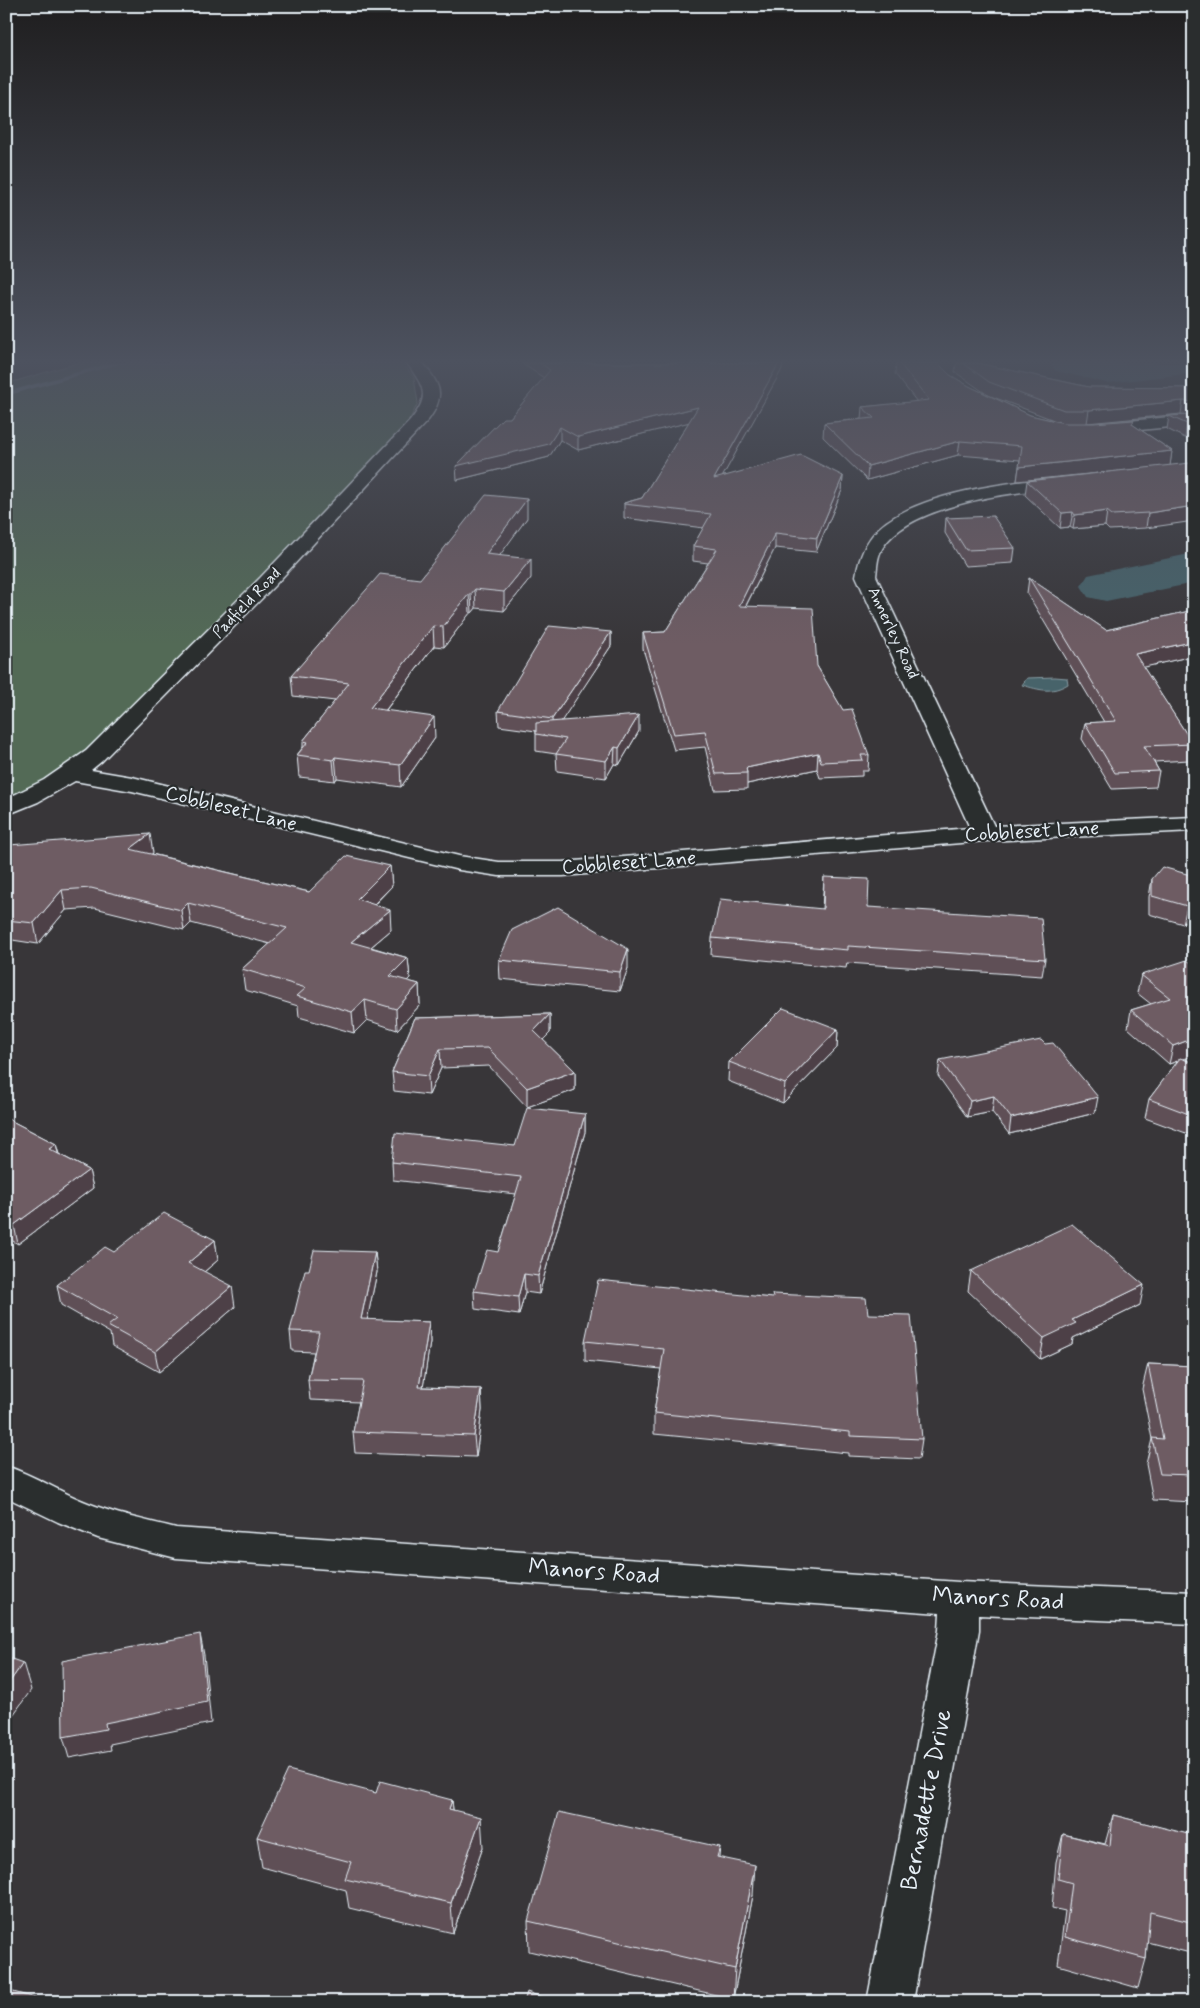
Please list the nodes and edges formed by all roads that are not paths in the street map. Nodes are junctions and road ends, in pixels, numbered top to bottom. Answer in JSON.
{"nodes":[{"id":1,"x":385,"y":457,"type":"edge"},
{"id":2,"x":1081,"y":481,"type":"edge"},
{"id":3,"x":73,"y":774,"type":"junction"},
{"id":4,"x":6,"y":808,"type":"edge"},
{"id":5,"x":1194,"y":824,"type":"edge"},
{"id":6,"x":985,"y":834,"type":"junction"},
{"id":7,"x":6,"y":1480,"type":"edge"},
{"id":8,"x":959,"y":1598,"type":"junction"},
{"id":9,"x":1194,"y":1608,"type":"edge"},
{"id":10,"x":890,"y":2002,"type":"edge"}],
"edges":[{"from":1,"to":3,"type":"street","name":"Padfield Road"},
{"from":2,"to":6,"type":"street","name":"Annerley Road"},
{"from":3,"to":4,"type":"street","name":"Padfield Road"},
{"from":3,"to":6,"type":"street","name":"Cobbleset Lane"},
{"from":5,"to":6,"type":"street","name":"Cobbleset Lane"},
{"from":7,"to":8,"type":"street","name":"Manors Road"},
{"from":8,"to":9,"type":"street","name":"Manors Road"},
{"from":8,"to":10,"type":"street","name":"Bernadette Drive"}]}
